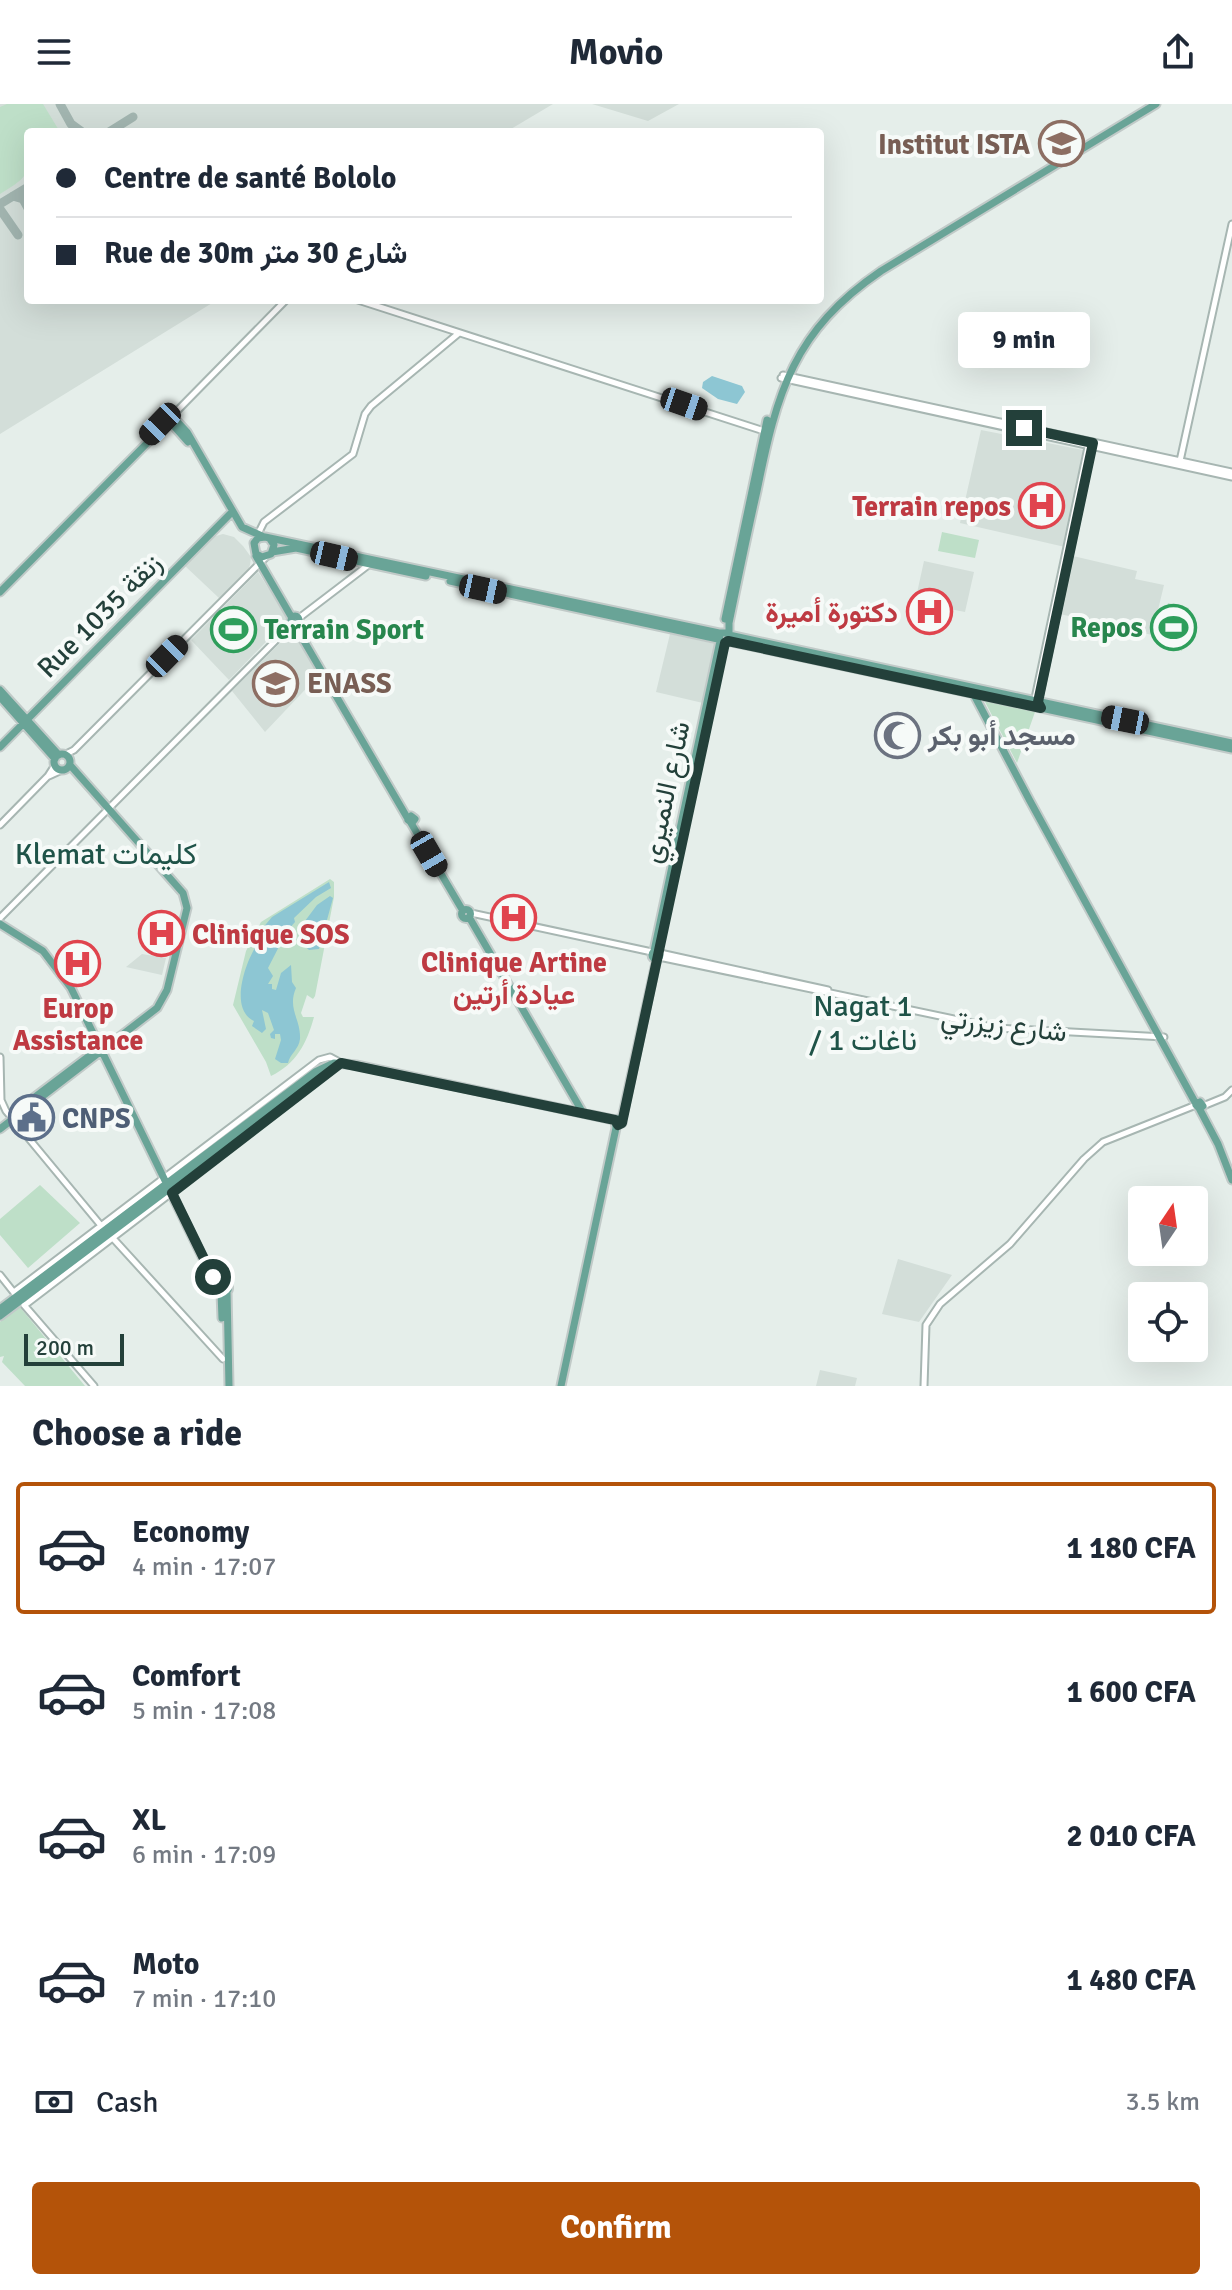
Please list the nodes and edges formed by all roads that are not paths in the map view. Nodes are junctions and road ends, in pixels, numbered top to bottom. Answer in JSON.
{"nodes":[{"id":1,"x":1153,"y":104,"type":"edge"},
{"id":2,"x":1232,"y":224,"type":"edge"},
{"id":3,"x":282,"y":304,"type":"edge"},
{"id":4,"x":370,"y":304,"type":"edge"},
{"id":5,"x":459,"y":333,"type":"junction"},
{"id":6,"x":784,"y":377,"type":"junction"},
{"id":7,"x":171,"y":421,"type":"junction"},
{"id":8,"x":766,"y":432,"type":"junction"},
{"id":9,"x":1091,"y":444,"type":"junction"},
{"id":10,"x":1179,"y":463,"type":"junction"},
{"id":11,"x":1232,"y":474,"type":"edge"},
{"id":12,"x":230,"y":514,"type":"junction"},
{"id":13,"x":264,"y":537,"type":"junction"},
{"id":14,"x":254,"y":552,"type":"junction"},
{"id":15,"x":270,"y":554,"type":"junction"},
{"id":16,"x":371,"y":562,"type":"junction"},
{"id":17,"x":261,"y":565,"type":"junction"},
{"id":18,"x":249,"y":574,"type":"junction"},
{"id":19,"x":0,"y":589,"type":"edge"},
{"id":20,"x":295,"y":620,"type":"junction"},
{"id":21,"x":724,"y":637,"type":"junction"},
{"id":22,"x":0,"y":690,"type":"edge"},
{"id":23,"x":975,"y":691,"type":"junction"},
{"id":24,"x":0,"y":697,"type":"edge"},
{"id":25,"x":1037,"y":704,"type":"junction"},
{"id":26,"x":25,"y":721,"type":"junction"},
{"id":27,"x":1232,"y":746,"type":"edge"},
{"id":28,"x":0,"y":747,"type":"edge"},
{"id":29,"x":62,"y":763,"type":"junction"},
{"id":30,"x":107,"y":811,"type":"junction"},
{"id":31,"x":0,"y":825,"type":"edge"},
{"id":32,"x":468,"y":914,"type":"junction"},
{"id":33,"x":0,"y":921,"type":"edge"},
{"id":34,"x":656,"y":955,"type":"junction"},
{"id":35,"x":1161,"y":1035,"type":"junction"},
{"id":36,"x":101,"y":1050,"type":"junction"},
{"id":37,"x":0,"y":1057,"type":"edge"},
{"id":38,"x":341,"y":1063,"type":"junction"},
{"id":39,"x":1232,"y":1090,"type":"edge"},
{"id":40,"x":1199,"y":1105,"type":"junction"},
{"id":41,"x":580,"y":1112,"type":"junction"},
{"id":42,"x":11,"y":1118,"type":"junction"},
{"id":43,"x":619,"y":1121,"type":"junction"},
{"id":44,"x":0,"y":1126,"type":"edge"},
{"id":45,"x":1232,"y":1169,"type":"edge"},
{"id":46,"x":1232,"y":1180,"type":"edge"},
{"id":47,"x":168,"y":1185,"type":"junction"},
{"id":48,"x":107,"y":1232,"type":"junction"},
{"id":49,"x":0,"y":1275,"type":"edge"},
{"id":50,"x":221,"y":1288,"type":"junction"},
{"id":51,"x":19,"y":1299,"type":"junction"},
{"id":52,"x":0,"y":1309,"type":"edge"},
{"id":53,"x":0,"y":1316,"type":"edge"},
{"id":54,"x":223,"y":1359,"type":"junction"},
{"id":55,"x":94,"y":1386,"type":"edge"},
{"id":56,"x":227,"y":1386,"type":"edge"},
{"id":57,"x":563,"y":1386,"type":"edge"},
{"id":58,"x":924,"y":1386,"type":"edge"}],
"edges":[{"from":1,"to":6,"type":"main road","name":"شارع النميري"},
{"from":2,"to":10,"type":"street"},
{"from":3,"to":7,"type":"street"},
{"from":4,"to":5,"type":"street"},
{"from":5,"to":8,"type":"street"},
{"from":5,"to":13,"type":"street"},
{"from":6,"to":8,"type":"main road","name":"شارع النميري"},
{"from":6,"to":9,"type":"street"},
{"from":7,"to":12,"type":"main road"},
{"from":7,"to":13,"type":"main road"},
{"from":7,"to":19,"type":"main road"},
{"from":8,"to":21,"type":"main road","name":"شارع النميري"},
{"from":9,"to":10,"type":"street"},
{"from":9,"to":25,"type":"street"},
{"from":10,"to":11,"type":"street"},
{"from":12,"to":14,"type":"main road"},
{"from":12,"to":26,"type":"main road","name":"Rue 1035 زنقة"},
{"from":13,"to":14,"type":"main road"},
{"from":13,"to":15,"type":"main road"},
{"from":13,"to":16,"type":"main road"},
{"from":14,"to":15,"type":"main road"},
{"from":14,"to":17,"type":"main road"},
{"from":14,"to":18,"type":"street"},
{"from":15,"to":16,"type":"main road"},
{"from":15,"to":17,"type":"street"},
{"from":15,"to":20,"type":"main road"},
{"from":16,"to":20,"type":"street"},
{"from":16,"to":21,"type":"main road"},
{"from":17,"to":18,"type":"street"},
{"from":17,"to":20,"type":"main road"},
{"from":18,"to":29,"type":"street"},
{"from":20,"to":30,"type":"street"},
{"from":20,"to":32,"type":"main road"},
{"from":21,"to":23,"type":"main road"},
{"from":21,"to":34,"type":"main road","name":"شارع النميري"},
{"from":22,"to":26,"type":"main road"},
{"from":23,"to":25,"type":"main road"},
{"from":23,"to":35,"type":"main road"},
{"from":24,"to":26,"type":"main road"},
{"from":25,"to":27,"type":"main road"},
{"from":26,"to":28,"type":"main road","name":"Rue 1035 زنقة"},
{"from":26,"to":29,"type":"main road"},
{"from":29,"to":30,"type":"main road"},
{"from":29,"to":31,"type":"street"},
{"from":30,"to":33,"type":"street"},
{"from":30,"to":36,"type":"main road"},
{"from":32,"to":34,"type":"street","name":"شارع زيزرتي"},
{"from":32,"to":41,"type":"main road"},
{"from":33,"to":36,"type":"main road"},
{"from":34,"to":35,"type":"street","name":"شارع زيزرتي"},
{"from":34,"to":43,"type":"main road","name":"شارع النميري"},
{"from":35,"to":40,"type":"main road"},
{"from":36,"to":42,"type":"main road"},
{"from":36,"to":47,"type":"main road"},
{"from":37,"to":42,"type":"street"},
{"from":38,"to":41,"type":"main road"},
{"from":38,"to":47,"type":"street"},
{"from":38,"to":47,"type":"main road"},
{"from":38,"to":47,"type":"street"},
{"from":39,"to":40,"type":"street"},
{"from":40,"to":45,"type":"main road"},
{"from":40,"to":46,"type":"main road"},
{"from":40,"to":58,"type":"street"},
{"from":41,"to":43,"type":"main road"},
{"from":42,"to":44,"type":"main road"},
{"from":42,"to":48,"type":"street"},
{"from":43,"to":57,"type":"main road","name":"شارع النميري"},
{"from":47,"to":48,"type":"main road"},
{"from":47,"to":50,"type":"main road"},
{"from":48,"to":51,"type":"main road"},
{"from":48,"to":54,"type":"street"},
{"from":49,"to":51,"type":"street"},
{"from":50,"to":54,"type":"main road"},
{"from":50,"to":56,"type":"main road"},
{"from":51,"to":52,"type":"main road"},
{"from":51,"to":53,"type":"main road"},
{"from":51,"to":55,"type":"street"},
{"from":54,"to":56,"type":"main road"}]}
